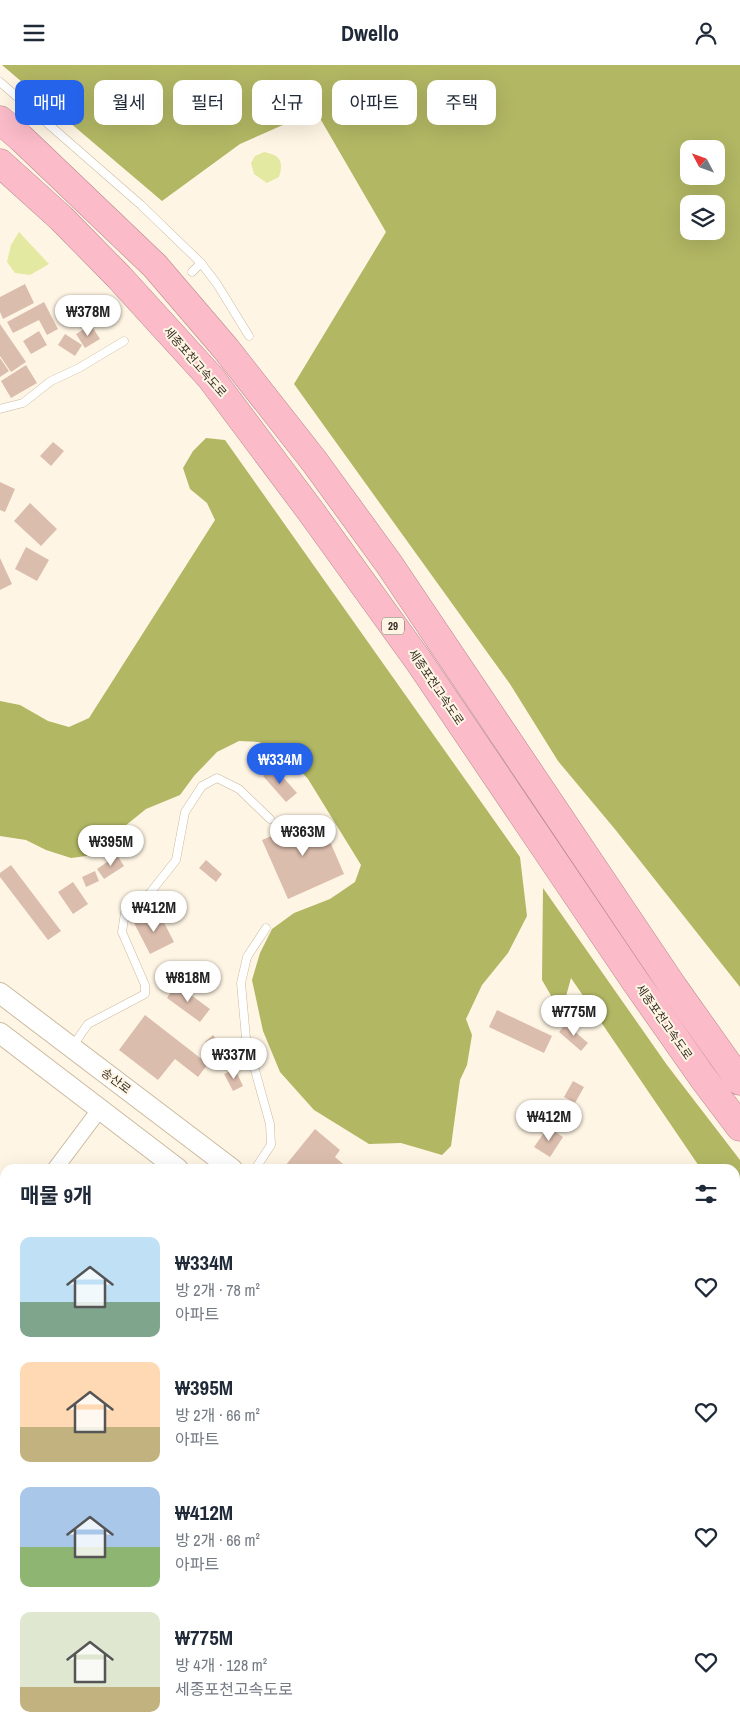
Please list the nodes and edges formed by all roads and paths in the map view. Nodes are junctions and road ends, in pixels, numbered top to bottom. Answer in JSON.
{"nodes":[{"id":1,"x":0,"y":82,"type":"edge"},
{"id":2,"x":0,"y":121,"type":"edge"},
{"id":3,"x":0,"y":163,"type":"edge"},
{"id":4,"x":201,"y":263,"type":"junction"},
{"id":5,"x":192,"y":272,"type":"dead end"},
{"id":6,"x":249,"y":336,"type":"dead end"},
{"id":7,"x":124,"y":341,"type":"dead end"},
{"id":8,"x":0,"y":409,"type":"edge"},
{"id":9,"x":270,"y":819,"type":"dead end"},
{"id":10,"x":266,"y":928,"type":"dead end"},
{"id":11,"x":0,"y":993,"type":"edge"},
{"id":12,"x":0,"y":1033,"type":"edge"},
{"id":13,"x":72,"y":1047,"type":"junction"},
{"id":14,"x":740,"y":1081,"type":"edge"},
{"id":15,"x":100,"y":1109,"type":"junction"},
{"id":16,"x":740,"y":1127,"type":"edge"},
{"id":17,"x":59,"y":1164,"type":"edge"},
{"id":18,"x":172,"y":1164,"type":"edge"},
{"id":19,"x":225,"y":1164,"type":"edge"},
{"id":20,"x":258,"y":1164,"type":"edge"}],
"edges":[{"from":1,"to":4,"type":"lane"},
{"from":2,"to":14,"type":"highway","number":"29"},
{"from":3,"to":16,"type":"highway","name":"세종포천고속도로","number":"29"},
{"from":4,"to":5,"type":"lane"},
{"from":4,"to":6,"type":"lane"},
{"from":7,"to":8,"type":"lane"},
{"from":9,"to":13,"type":"lane"},
{"from":10,"to":20,"type":"lane"},
{"from":11,"to":13,"type":"street","name":"송산로"},
{"from":12,"to":15,"type":"street"},
{"from":13,"to":19,"type":"street","name":"송산로"},
{"from":15,"to":17,"type":"street"},
{"from":15,"to":18,"type":"street"}]}
